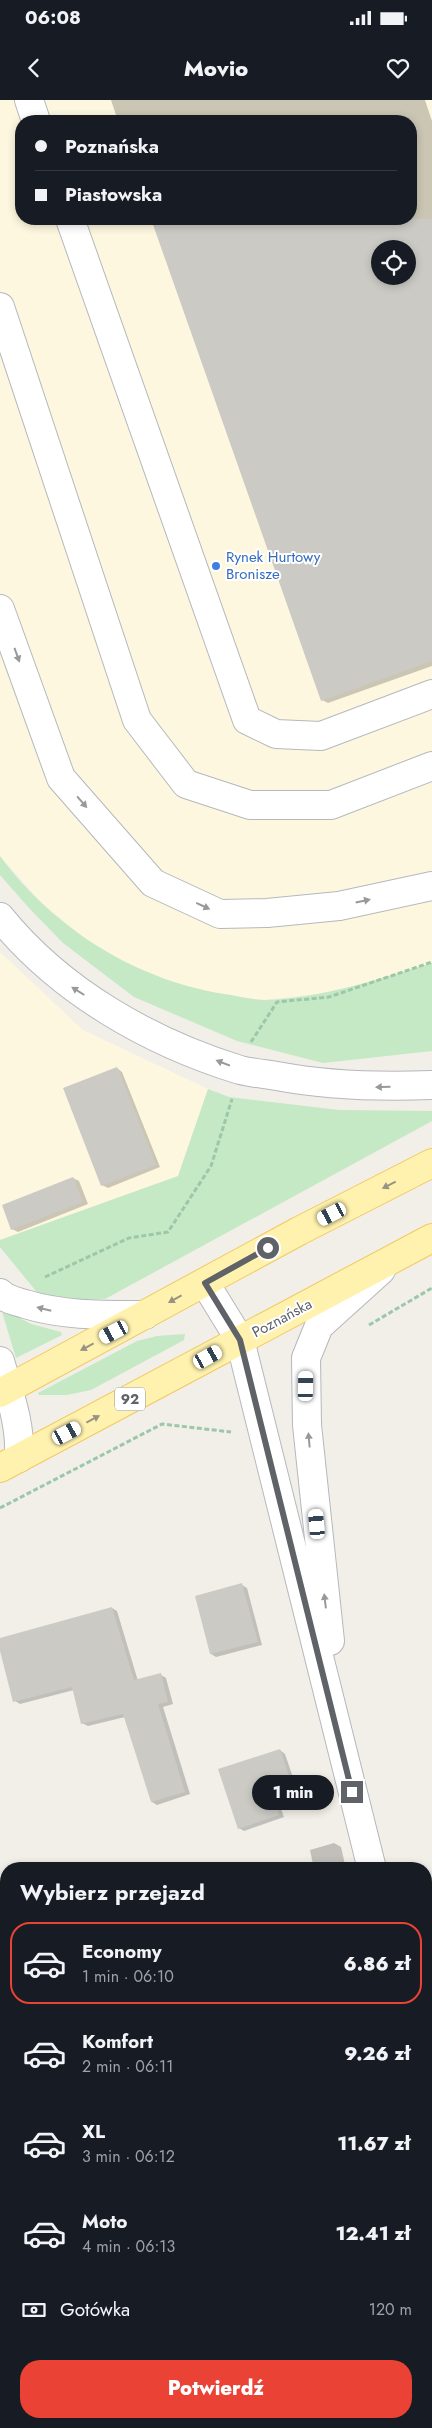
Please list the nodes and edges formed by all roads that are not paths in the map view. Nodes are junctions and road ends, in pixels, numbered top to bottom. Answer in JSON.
{"nodes":[{"id":1,"x":29,"y":100,"type":"edge"},
{"id":2,"x":34,"y":115,"type":"edge"},
{"id":3,"x":72,"y":225,"type":"edge"},
{"id":4,"x":0,"y":307,"type":"edge"},
{"id":5,"x":0,"y":609,"type":"edge"},
{"id":6,"x":432,"y":694,"type":"edge"},
{"id":7,"x":432,"y":766,"type":"edge"},
{"id":8,"x":432,"y":886,"type":"edge"},
{"id":9,"x":0,"y":917,"type":"edge"},
{"id":10,"x":432,"y":1085,"type":"edge"},
{"id":11,"x":432,"y":1163,"type":"edge"},
{"id":12,"x":432,"y":1238,"type":"edge"},
{"id":13,"x":396,"y":1257,"type":"junction"},
{"id":14,"x":205,"y":1283,"type":"junction"},
{"id":15,"x":0,"y":1294,"type":"edge"},
{"id":16,"x":145,"y":1316,"type":"junction"},
{"id":17,"x":240,"y":1340,"type":"junction"},
{"id":18,"x":0,"y":1360,"type":"edge"},
{"id":19,"x":4,"y":1391,"type":"edge"},
{"id":20,"x":6,"y":1456,"type":"edge"},
{"id":21,"x":343,"y":1754,"type":"junction"},
{"id":22,"x":370,"y":1862,"type":"edge"}],
"edges":[{"from":1,"to":2,"type":"street"},
{"from":3,"to":6,"type":"street"},
{"from":4,"to":7,"type":"street"},
{"from":5,"to":8,"type":"street","one_way":true},
{"from":10,"to":9,"type":"street","one_way":true},
{"from":11,"to":14,"type":"main road","one_way":true},
{"from":12,"to":13,"type":"main road","name":"Poznańska","number":"92"},
{"from":13,"to":17,"type":"main road","name":"Poznańska","number":"92"},
{"from":21,"to":13,"type":"street","one_way":true},
{"from":14,"to":16,"type":"main road","one_way":true},
{"from":14,"to":17,"type":"street"},
{"from":16,"to":15,"type":"street","one_way":true},
{"from":16,"to":19,"type":"main road","one_way":true},
{"from":20,"to":17,"type":"main road","name":"Poznańska","number":"92","one_way":true},
{"from":17,"to":21,"type":"street"},
{"from":18,"to":19,"type":"street"},
{"from":19,"to":20,"type":"street"},
{"from":21,"to":22,"type":"street"}]}
